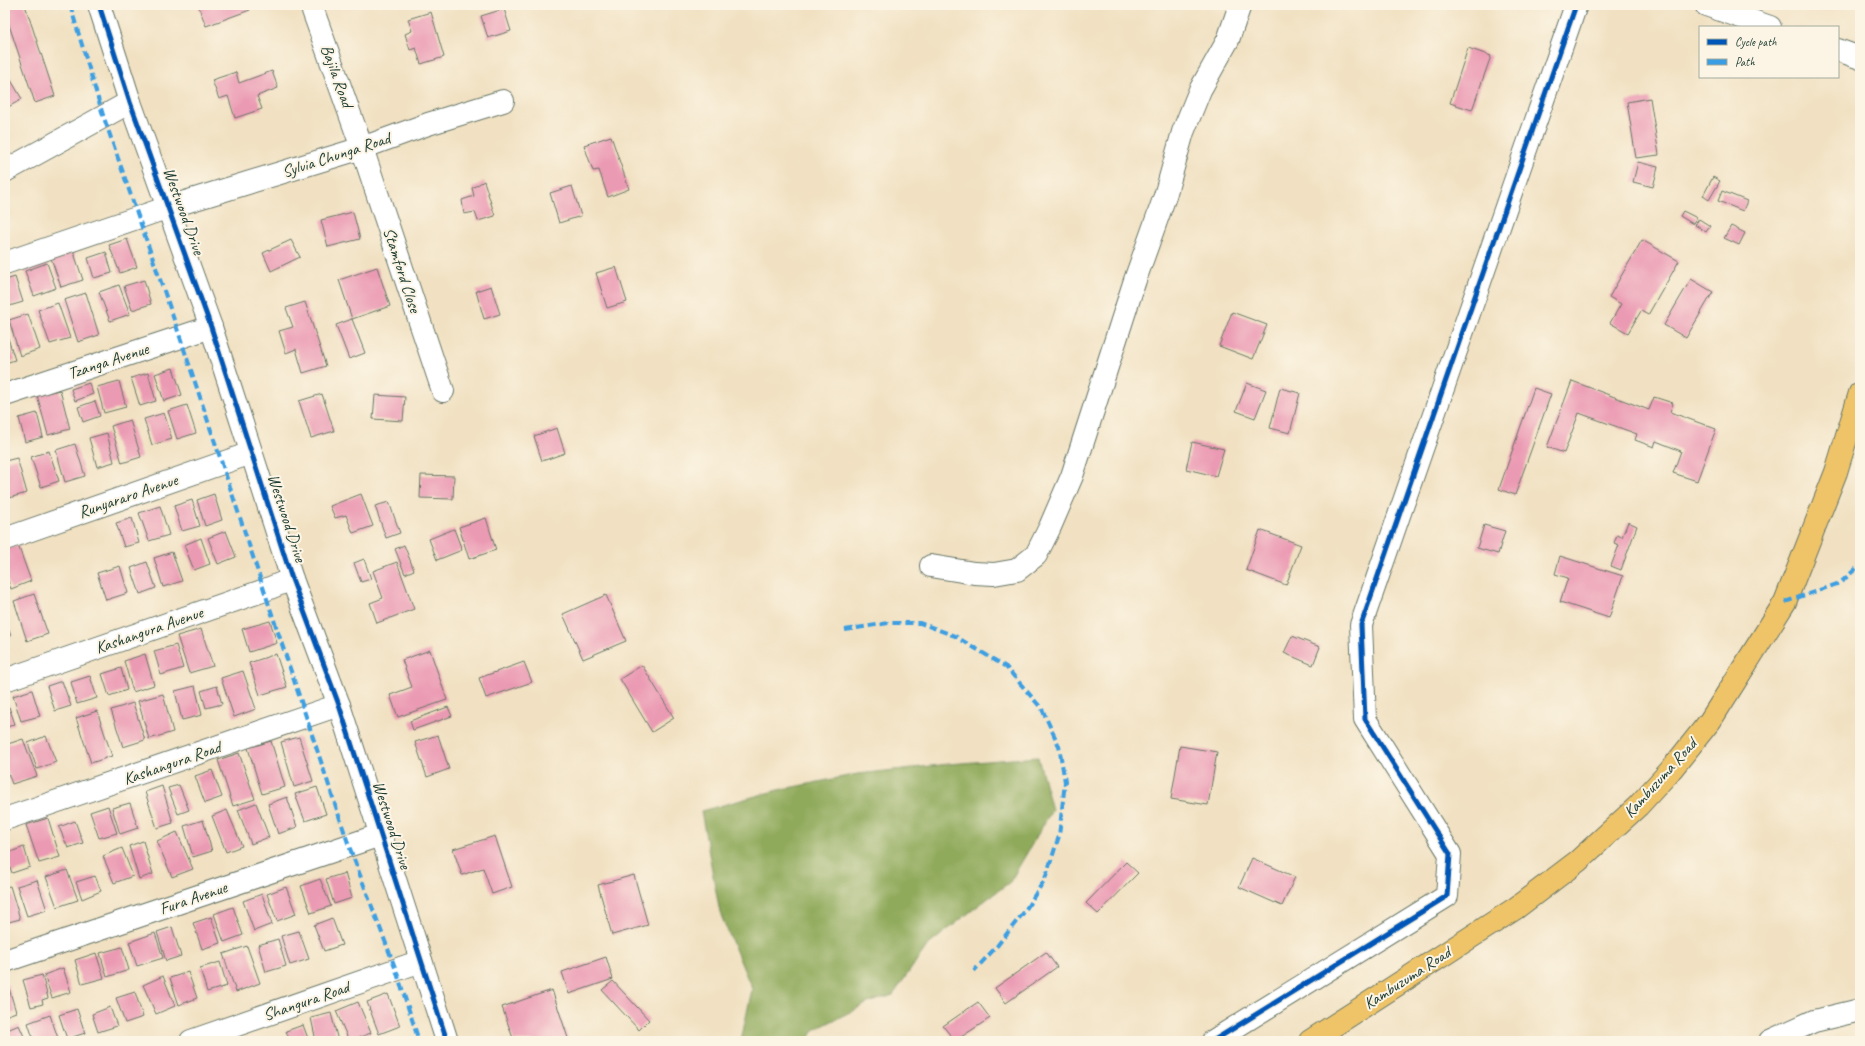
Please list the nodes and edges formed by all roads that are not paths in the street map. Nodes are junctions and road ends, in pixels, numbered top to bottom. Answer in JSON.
{"nodes":[{"id":1,"x":99,"y":5,"type":"edge"},
{"id":2,"x":311,"y":5,"type":"edge"},
{"id":3,"x":1240,"y":5,"type":"edge"},
{"id":4,"x":1576,"y":5,"type":"edge"},
{"id":5,"x":1706,"y":5,"type":"edge"},
{"id":6,"x":1767,"y":26,"type":"edge"},
{"id":7,"x":1839,"y":50,"type":"edge"},
{"id":8,"x":1860,"y":58,"type":"edge"},
{"id":9,"x":503,"y":101,"type":"dead end"},
{"id":10,"x":130,"y":102,"type":"junction"},
{"id":11,"x":362,"y":148,"type":"junction"},
{"id":12,"x":6,"y":169,"type":"edge"},
{"id":13,"x":169,"y":207,"type":"junction"},
{"id":14,"x":5,"y":264,"type":"edge"},
{"id":15,"x":210,"y":327,"type":"junction"},
{"id":16,"x":443,"y":391,"type":"dead end"},
{"id":17,"x":1860,"y":393,"type":"edge"},
{"id":18,"x":5,"y":395,"type":"edge"},
{"id":19,"x":251,"y":453,"type":"junction"},
{"id":20,"x":5,"y":539,"type":"edge"},
{"id":21,"x":931,"y":566,"type":"dead end"},
{"id":22,"x":292,"y":579,"type":"junction"},
{"id":23,"x":5,"y":680,"type":"edge"},
{"id":24,"x":338,"y":705,"type":"junction"},
{"id":25,"x":5,"y":819,"type":"edge"},
{"id":26,"x":380,"y":835,"type":"junction"},
{"id":27,"x":5,"y":961,"type":"edge"},
{"id":28,"x":421,"y":961,"type":"junction"},
{"id":29,"x":1860,"y":1010,"type":"edge"},
{"id":30,"x":191,"y":1041,"type":"edge"},
{"id":31,"x":447,"y":1041,"type":"edge"},
{"id":32,"x":1214,"y":1041,"type":"edge"},
{"id":33,"x":1310,"y":1041,"type":"edge"},
{"id":34,"x":1770,"y":1041,"type":"edge"}],
"edges":[{"from":1,"to":10,"type":"street","name":"Westwood Drive"},
{"from":2,"to":11,"type":"street","name":"Bajila Road"},
{"from":3,"to":21,"type":"street"},
{"from":4,"to":32,"type":"street"},
{"from":5,"to":6,"type":"street"},
{"from":7,"to":8,"type":"street"},
{"from":9,"to":11,"type":"street","name":"Sylvia Chunga Road"},
{"from":10,"to":12,"type":"street"},
{"from":10,"to":13,"type":"street","name":"Westwood Drive"},
{"from":11,"to":13,"type":"street","name":"Sylvia Chunga Road"},
{"from":11,"to":16,"type":"street","name":"Stamford Close"},
{"from":13,"to":14,"type":"street","name":"Sylvia Chunga Road"},
{"from":13,"to":15,"type":"street","name":"Westwood Drive"},
{"from":15,"to":18,"type":"street","name":"Tzanga Avenue"},
{"from":15,"to":19,"type":"street","name":"Westwood Drive"},
{"from":17,"to":33,"type":"main road","name":"Kambuzuma Road"},
{"from":19,"to":20,"type":"street","name":"Runyararo Avenue"},
{"from":19,"to":22,"type":"street","name":"Westwood Drive"},
{"from":22,"to":23,"type":"street","name":"Kashangura Avenue"},
{"from":22,"to":24,"type":"street","name":"Westwood Drive"},
{"from":24,"to":25,"type":"street","name":"Kashangura Road"},
{"from":24,"to":26,"type":"street","name":"Westwood Drive"},
{"from":26,"to":27,"type":"street","name":"Fura Avenue"},
{"from":26,"to":28,"type":"street","name":"Westwood Drive"},
{"from":28,"to":30,"type":"street","name":"Shangura Road"},
{"from":28,"to":31,"type":"street","name":"Westwood Drive"},
{"from":29,"to":34,"type":"street"}]}
